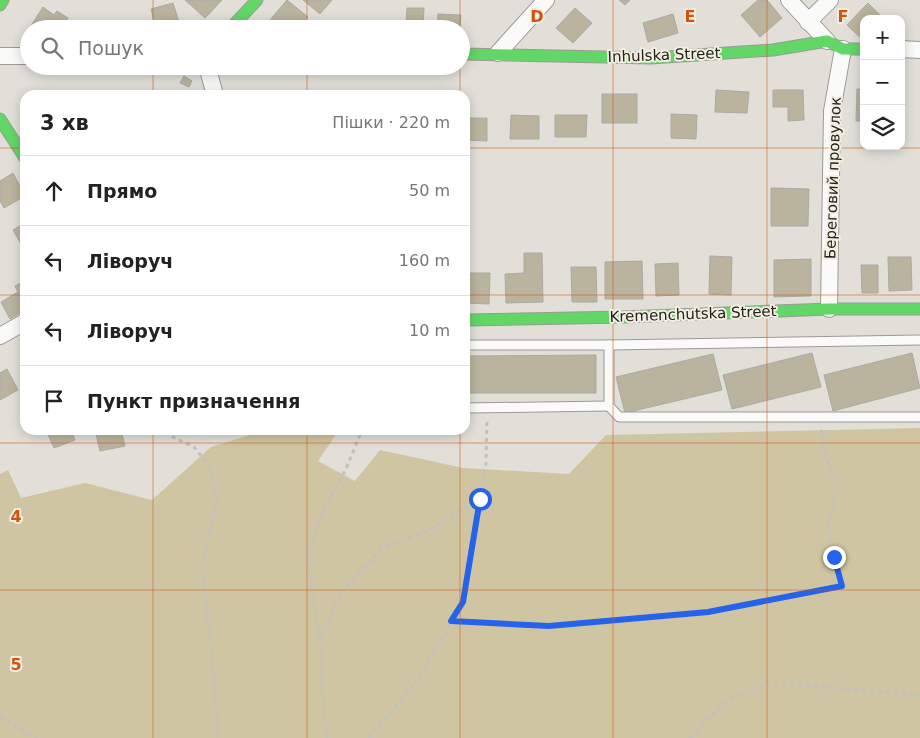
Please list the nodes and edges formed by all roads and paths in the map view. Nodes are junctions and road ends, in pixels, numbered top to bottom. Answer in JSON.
{"nodes":[{"id":1,"x":3,"y":0,"type":"edge"},
{"id":2,"x":257,"y":0,"type":"edge"},
{"id":3,"x":546,"y":0,"type":"edge"},
{"id":4,"x":789,"y":0,"type":"edge"},
{"id":5,"x":830,"y":0,"type":"edge"},
{"id":6,"x":0,"y":5,"type":"edge"},
{"id":7,"x":238,"y":20,"type":"edge"},
{"id":8,"x":808,"y":22,"type":"junction"},
{"id":9,"x":827,"y":41,"type":"junction"},
{"id":10,"x":843,"y":49,"type":"junction"},
{"id":11,"x":860,"y":49,"type":"edge"},
{"id":12,"x":905,"y":49,"type":"edge"},
{"id":13,"x":920,"y":50,"type":"edge"},
{"id":14,"x":498,"y":53,"type":"junction"},
{"id":15,"x":470,"y":54,"type":"edge"},
{"id":16,"x":0,"y":56,"type":"edge"},
{"id":17,"x":20,"y":56,"type":"edge"},
{"id":18,"x":209,"y":75,"type":"edge"},
{"id":19,"x":214,"y":90,"type":"edge"},
{"id":20,"x":0,"y":119,"type":"edge"},
{"id":21,"x":20,"y":150,"type":"edge"},
{"id":22,"x":829,"y":308,"type":"junction"},
{"id":23,"x":920,"y":310,"type":"edge"},
{"id":24,"x":470,"y":320,"type":"edge"},
{"id":25,"x":20,"y":325,"type":"edge"},
{"id":26,"x":0,"y":336,"type":"edge"},
{"id":27,"x":920,"y":340,"type":"edge"},
{"id":28,"x":470,"y":344,"type":"edge"},
{"id":29,"x":609,"y":345,"type":"junction"},
{"id":30,"x":609,"y":406,"type":"junction"},
{"id":31,"x":470,"y":408,"type":"edge"},
{"id":32,"x":487,"y":408,"type":"junction"},
{"id":33,"x":820,"y":417,"type":"junction"},
{"id":34,"x":920,"y":417,"type":"edge"},
{"id":35,"x":170,"y":435,"type":"edge"},
{"id":36,"x":360,"y":435,"type":"edge"},
{"id":37,"x":480,"y":499,"type":"junction"},
{"id":38,"x":451,"y":621,"type":"junction"},
{"id":39,"x":320,"y":636,"type":"junction"},
{"id":40,"x":920,"y":694,"type":"edge"},
{"id":41,"x":0,"y":717,"type":"edge"},
{"id":42,"x":36,"y":738,"type":"edge"},
{"id":43,"x":218,"y":738,"type":"edge"},
{"id":44,"x":327,"y":738,"type":"edge"},
{"id":45,"x":369,"y":738,"type":"edge"},
{"id":46,"x":690,"y":738,"type":"edge"}],
"edges":[{"from":1,"to":6,"type":"street"},
{"from":2,"to":7,"type":"street"},
{"from":3,"to":14,"type":"street"},
{"from":4,"to":8,"type":"street"},
{"from":5,"to":8,"type":"street"},
{"from":8,"to":9,"type":"street"},
{"from":9,"to":10,"type":"street"},
{"from":9,"to":14,"type":"street","name":"Inhulska Street"},
{"from":10,"to":11,"type":"street"},
{"from":10,"to":22,"type":"street","name":"Береговий провулок"},
{"from":12,"to":13,"type":"street"},
{"from":14,"to":15,"type":"street","name":"Inhulska Street"},
{"from":16,"to":17,"type":"street"},
{"from":18,"to":19,"type":"street"},
{"from":20,"to":21,"type":"street"},
{"from":22,"to":23,"type":"street","name":"Kremenchutska Street"},
{"from":22,"to":24,"type":"street","name":"Kremenchutska Street"},
{"from":25,"to":26,"type":"street"},
{"from":27,"to":29,"type":"lane"},
{"from":28,"to":29,"type":"lane"},
{"from":29,"to":30,"type":"lane"},
{"from":30,"to":32,"type":"lane"},
{"from":30,"to":33,"type":"lane"},
{"from":31,"to":32,"type":"lane"},
{"from":32,"to":37,"type":"path"},
{"from":33,"to":34,"type":"lane"},
{"from":33,"to":38,"type":"path"},
{"from":35,"to":43,"type":"path"},
{"from":36,"to":39,"type":"path"},
{"from":37,"to":38,"type":"path"},
{"from":37,"to":39,"type":"path"},
{"from":38,"to":45,"type":"path"},
{"from":39,"to":44,"type":"path"},
{"from":40,"to":46,"type":"path"},
{"from":41,"to":42,"type":"path"}]}
